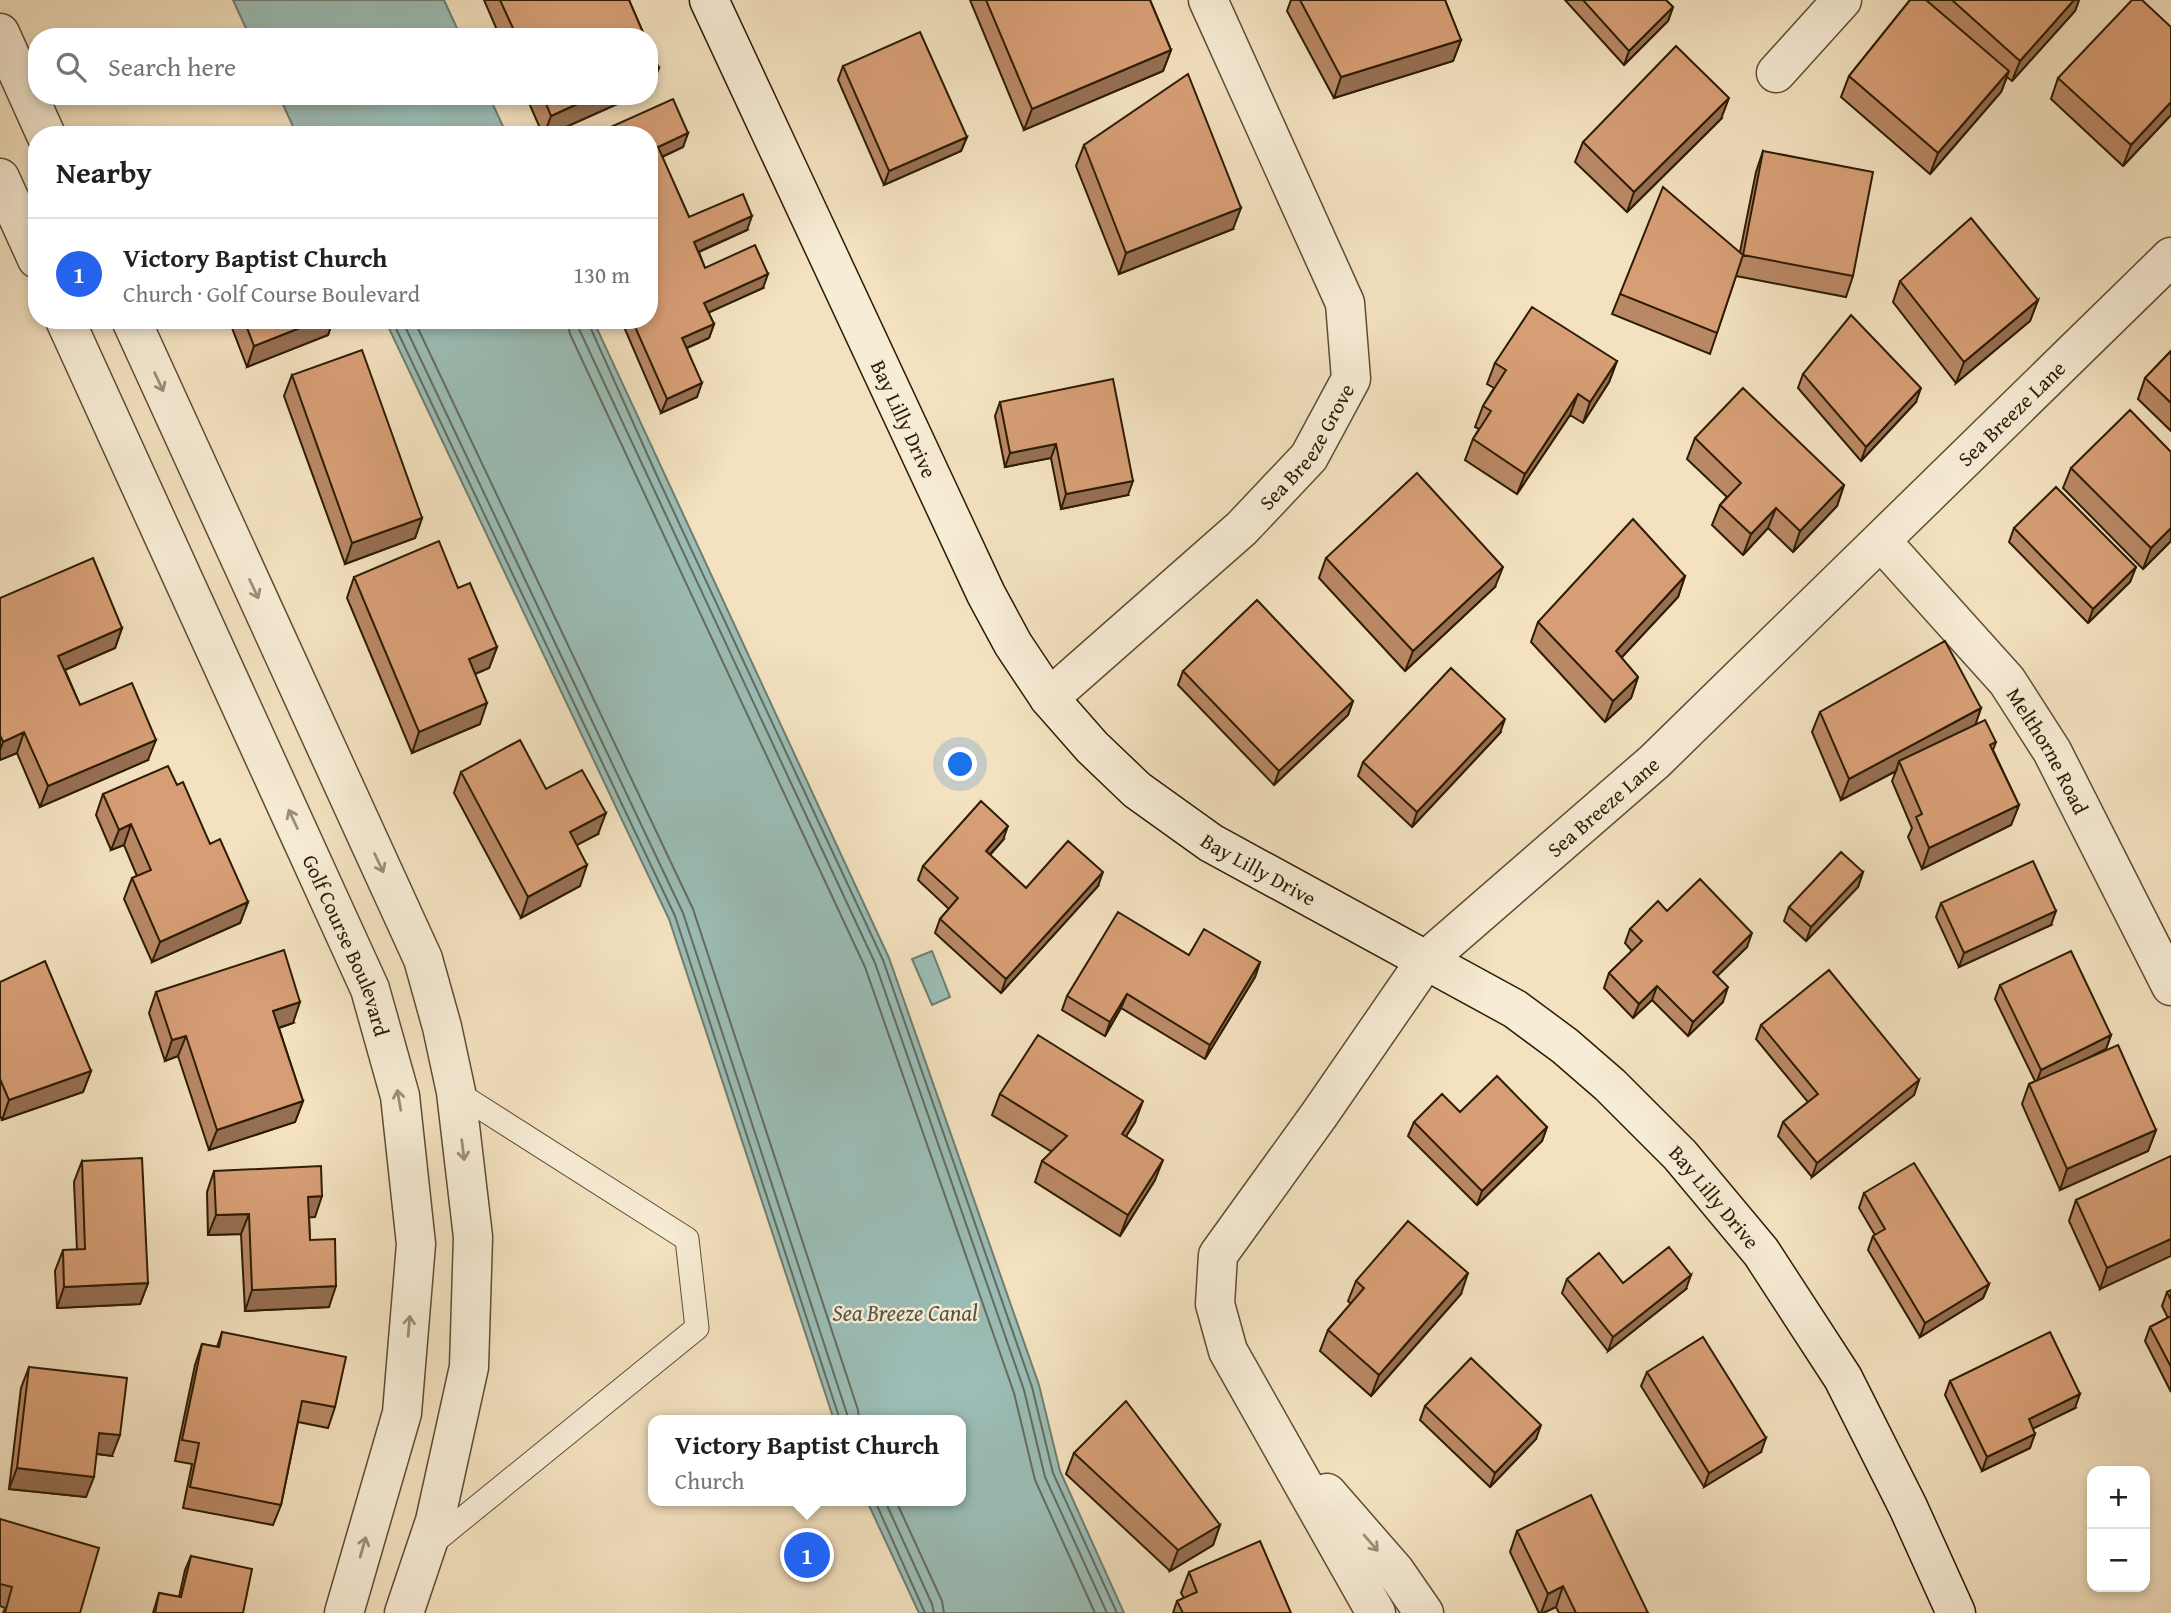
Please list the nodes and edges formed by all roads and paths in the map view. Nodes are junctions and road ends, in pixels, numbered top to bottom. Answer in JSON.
{"nodes":[{"id":1,"x":709,"y":0,"type":"edge"},
{"id":2,"x":1208,"y":0,"type":"edge"},
{"id":3,"x":1842,"y":0,"type":"edge"},
{"id":4,"x":0,"y":33,"type":"edge"},
{"id":5,"x":1776,"y":73,"type":"dead end"},
{"id":6,"x":28,"y":95,"type":"edge"},
{"id":7,"x":32,"y":105,"type":"edge"},
{"id":8,"x":42,"y":126,"type":"edge"},
{"id":9,"x":0,"y":178,"type":"edge"},
{"id":10,"x":28,"y":239,"type":"edge"},
{"id":11,"x":2171,"y":257,"type":"edge"},
{"id":12,"x":69,"y":329,"type":"edge"},
{"id":13,"x":135,"y":329,"type":"edge"},
{"id":14,"x":1882,"y":542,"type":"junction"},
{"id":15,"x":1049,"y":698,"type":"junction"},
{"id":16,"x":423,"y":959,"type":"junction"},
{"id":17,"x":1426,"y":960,"type":"junction"},
{"id":18,"x":2171,"y":986,"type":"edge"},
{"id":19,"x":370,"y":989,"type":"junction"},
{"id":20,"x":456,"y":1092,"type":"junction"},
{"id":21,"x":1277,"y":1436,"type":"junction"},
{"id":22,"x":427,"y":1548,"type":"junction"},
{"id":23,"x":344,"y":1613,"type":"edge"},
{"id":24,"x":404,"y":1613,"type":"edge"},
{"id":25,"x":1376,"y":1613,"type":"edge"},
{"id":26,"x":1424,"y":1613,"type":"edge"},
{"id":27,"x":1956,"y":1613,"type":"edge"}],
"edges":[{"from":1,"to":15,"type":"street","name":"Bay Lilly Drive"},
{"from":2,"to":15,"type":"street","name":"Sea Breeze Grove"},
{"from":3,"to":5,"type":"street"},
{"from":4,"to":6,"type":"street"},
{"from":7,"to":8,"type":"street"},
{"from":9,"to":10,"type":"street"},
{"from":11,"to":14,"type":"street","name":"Sea Breeze Lane"},
{"from":19,"to":12,"type":"street","name":"Golf Course Boulevard","one_way":true},
{"from":13,"to":16,"type":"street","one_way":true},
{"from":14,"to":17,"type":"street","name":"Sea Breeze Lane"},
{"from":14,"to":18,"type":"street","name":"Melthorne Road"},
{"from":15,"to":17,"type":"street","name":"Bay Lilly Drive"},
{"from":16,"to":19,"type":"street"},
{"from":16,"to":20,"type":"street"},
{"from":17,"to":21,"type":"street","name":"Sea Breeze Lane"},
{"from":17,"to":27,"type":"street","name":"Bay Lilly Drive"},
{"from":23,"to":19,"type":"street","name":"Golf Course Boulevard","one_way":true},
{"from":20,"to":22,"type":"street","one_way":true},
{"from":20,"to":22,"type":"lane"},
{"from":21,"to":25,"type":"street"},
{"from":21,"to":26,"type":"street","one_way":true},
{"from":22,"to":24,"type":"street"}]}
